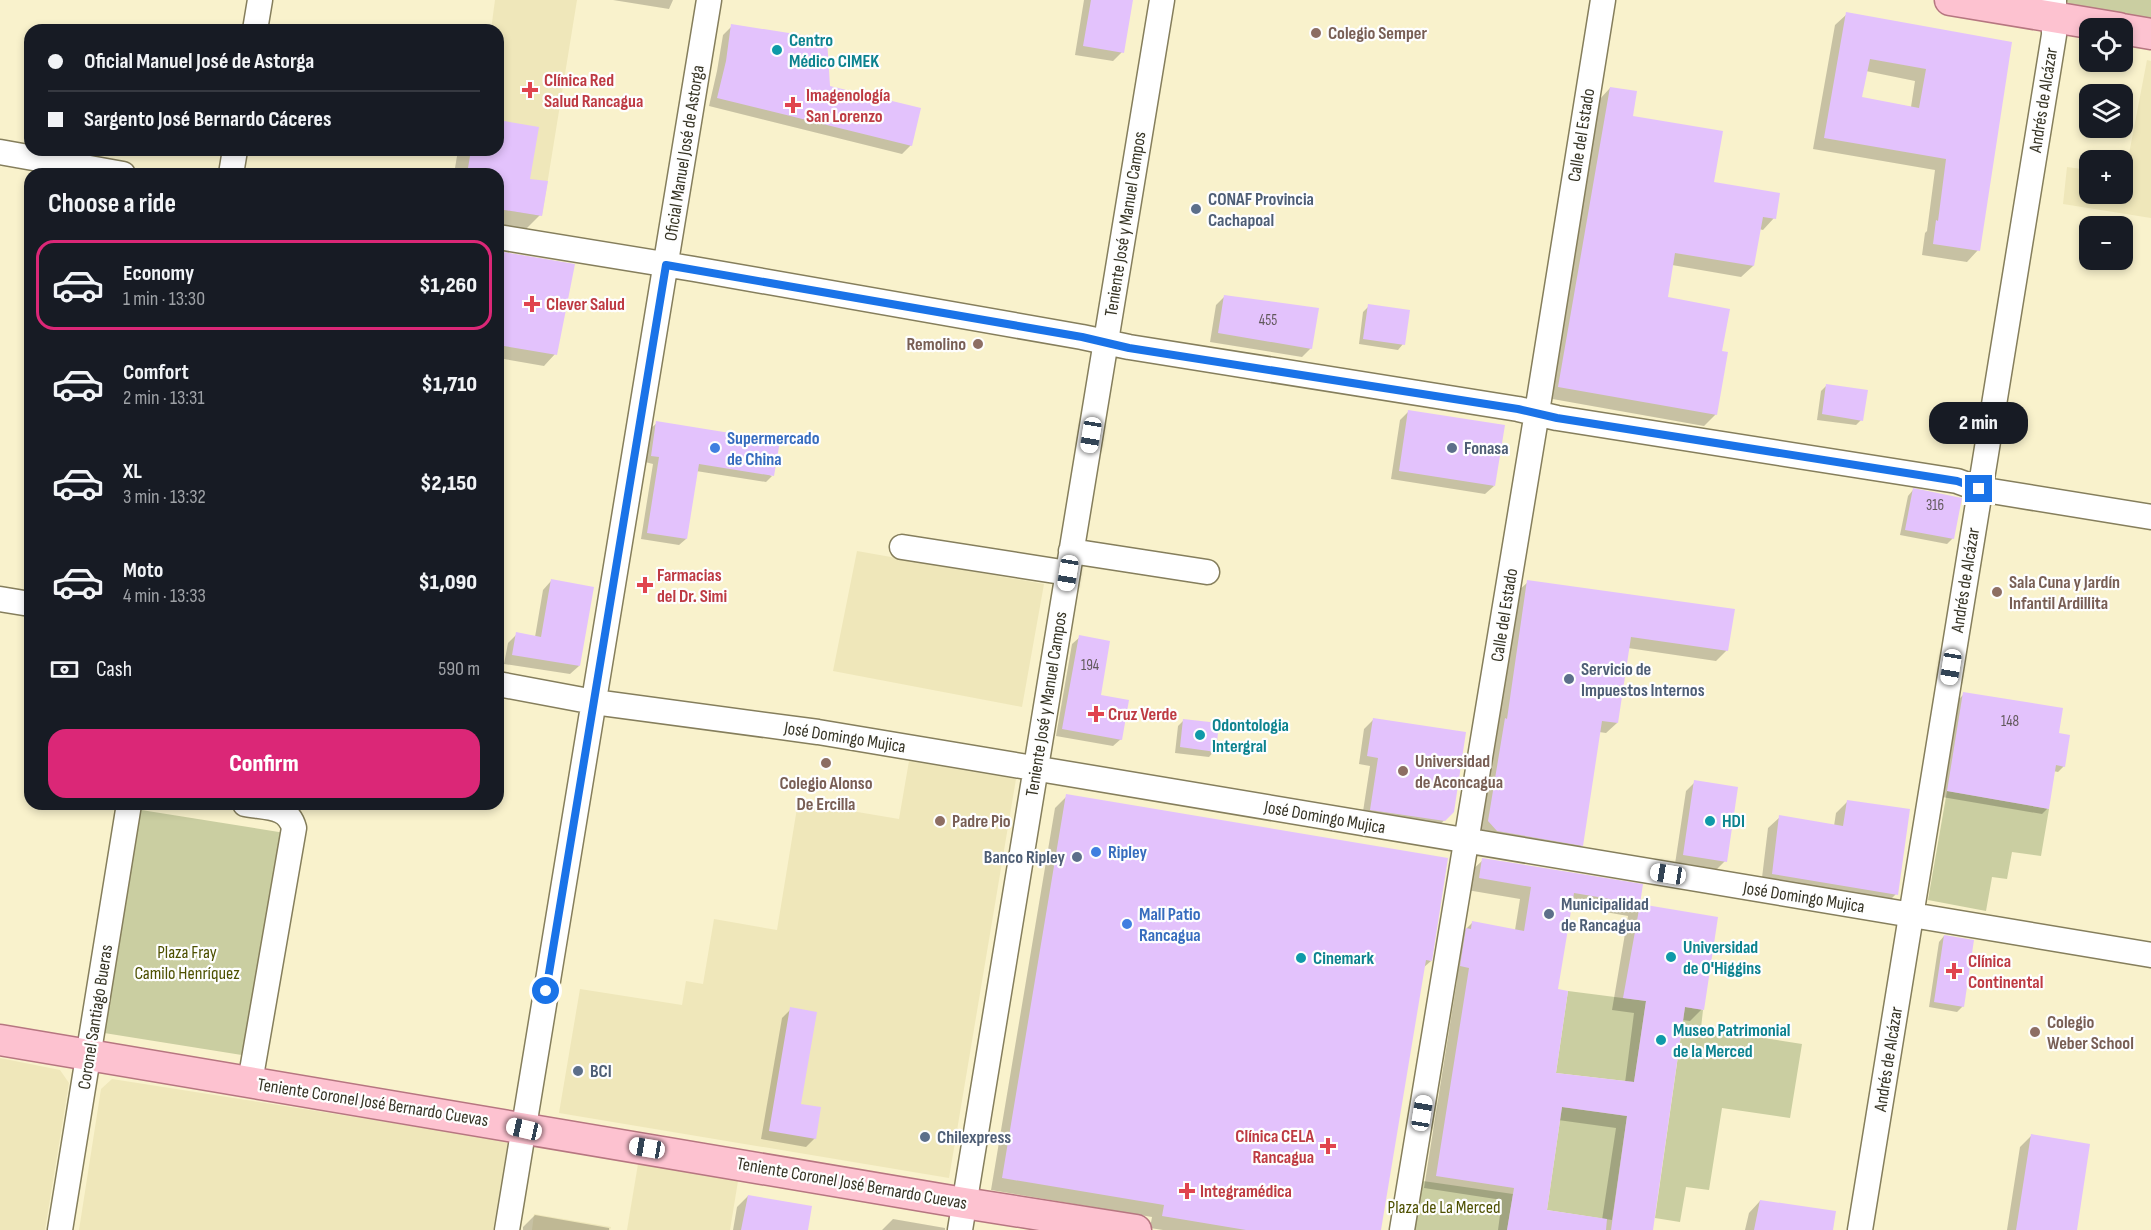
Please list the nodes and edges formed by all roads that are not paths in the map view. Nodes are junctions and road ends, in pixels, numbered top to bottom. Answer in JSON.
{"nodes":[{"id":1,"x":260,"y":0,"type":"edge"},
{"id":2,"x":709,"y":0,"type":"edge"},
{"id":3,"x":1162,"y":0,"type":"edge"},
{"id":4,"x":1603,"y":0,"type":"edge"},
{"id":5,"x":1950,"y":0,"type":"edge"},
{"id":6,"x":2054,"y":9,"type":"edge"},
{"id":7,"x":2084,"y":18,"type":"edge"},
{"id":8,"x":256,"y":24,"type":"edge"},
{"id":9,"x":2133,"y":31,"type":"edge"},
{"id":10,"x":2151,"y":34,"type":"edge"},
{"id":11,"x":0,"y":152,"type":"edge"},
{"id":12,"x":89,"y":168,"type":"edge"},
{"id":13,"x":504,"y":238,"type":"edge"},
{"id":14,"x":666,"y":265,"type":"junction"},
{"id":15,"x":1106,"y":342,"type":"junction"},
{"id":16,"x":1537,"y":412,"type":"junction"},
{"id":17,"x":1979,"y":489,"type":"junction"},
{"id":18,"x":2151,"y":517,"type":"edge"},
{"id":19,"x":902,"y":547,"type":"dead end"},
{"id":20,"x":1070,"y":562,"type":"junction"},
{"id":21,"x":1207,"y":572,"type":"dead end"},
{"id":22,"x":0,"y":599,"type":"edge"},
{"id":23,"x":24,"y":603,"type":"edge"},
{"id":24,"x":504,"y":685,"type":"edge"},
{"id":25,"x":594,"y":702,"type":"junction"},
{"id":26,"x":1036,"y":769,"type":"junction"},
{"id":27,"x":128,"y":810,"type":"edge"},
{"id":28,"x":278,"y":810,"type":"edge"},
{"id":29,"x":1466,"y":841,"type":"junction"},
{"id":30,"x":1911,"y":915,"type":"junction"},
{"id":31,"x":2151,"y":955,"type":"edge"},
{"id":32,"x":0,"y":1040,"type":"edge"},
{"id":33,"x":89,"y":1055,"type":"junction"},
{"id":34,"x":250,"y":1082,"type":"junction"},
{"id":35,"x":524,"y":1129,"type":"junction"},
{"id":36,"x":962,"y":1216,"type":"edge"},
{"id":37,"x":60,"y":1230,"type":"edge"},
{"id":38,"x":507,"y":1230,"type":"edge"},
{"id":39,"x":1136,"y":1230,"type":"edge"},
{"id":40,"x":1402,"y":1230,"type":"edge"},
{"id":41,"x":1860,"y":1230,"type":"edge"}],
"edges":[{"from":1,"to":8,"type":"street"},
{"from":2,"to":14,"type":"street","name":"Oficial Manuel José de Astorga"},
{"from":3,"to":15,"type":"street","name":"Teniente José y Manuel Campos"},
{"from":4,"to":16,"type":"street","name":"Calle del Estado"},
{"from":5,"to":6,"type":"main road"},
{"from":6,"to":7,"type":"main road"},
{"from":6,"to":17,"type":"street","name":"Andrés de Alcázar"},
{"from":9,"to":10,"type":"main road"},
{"from":11,"to":12,"type":"street"},
{"from":13,"to":14,"type":"street"},
{"from":14,"to":15,"type":"street"},
{"from":14,"to":25,"type":"street","name":"Oficial Manuel José de Astorga"},
{"from":15,"to":16,"type":"street"},
{"from":15,"to":20,"type":"street","name":"Teniente José y Manuel Campos"},
{"from":16,"to":17,"type":"street"},
{"from":16,"to":29,"type":"street","name":"Calle del Estado"},
{"from":17,"to":18,"type":"street"},
{"from":17,"to":30,"type":"street","name":"Andrés de Alcázar"},
{"from":19,"to":20,"type":"street"},
{"from":20,"to":21,"type":"street"},
{"from":20,"to":26,"type":"street","name":"Teniente José y Manuel Campos"},
{"from":22,"to":23,"type":"street"},
{"from":24,"to":25,"type":"street","name":"José Domingo Mujica"},
{"from":25,"to":26,"type":"street","name":"José Domingo Mujica"},
{"from":25,"to":35,"type":"street","name":"Oficial Manuel José de Astorga"},
{"from":26,"to":29,"type":"street","name":"José Domingo Mujica"},
{"from":26,"to":36,"type":"street","name":"Teniente José y Manuel Campos"},
{"from":27,"to":33,"type":"street","name":"Coronel Santiago Bueras"},
{"from":28,"to":34,"type":"street"},
{"from":29,"to":30,"type":"street","name":"José Domingo Mujica"},
{"from":29,"to":40,"type":"street","name":"Calle del Estado"},
{"from":30,"to":31,"type":"street","name":"José Domingo Mujica"},
{"from":30,"to":41,"type":"street","name":"Andrés de Alcázar"},
{"from":32,"to":33,"type":"main road","name":"Teniente Coronel José Bernardo Cuevas"},
{"from":33,"to":34,"type":"main road","name":"Teniente Coronel José Bernardo Cuevas"},
{"from":33,"to":37,"type":"street","name":"Coronel Santiago Bueras"},
{"from":34,"to":35,"type":"main road","name":"Teniente Coronel José Bernardo Cuevas"},
{"from":35,"to":36,"type":"main road","name":"Teniente Coronel José Bernardo Cuevas"},
{"from":35,"to":38,"type":"street","name":"Oficial Manuel José de Astorga"},
{"from":36,"to":39,"type":"main road","name":"Teniente Coronel José Bernardo Cuevas"}]}
